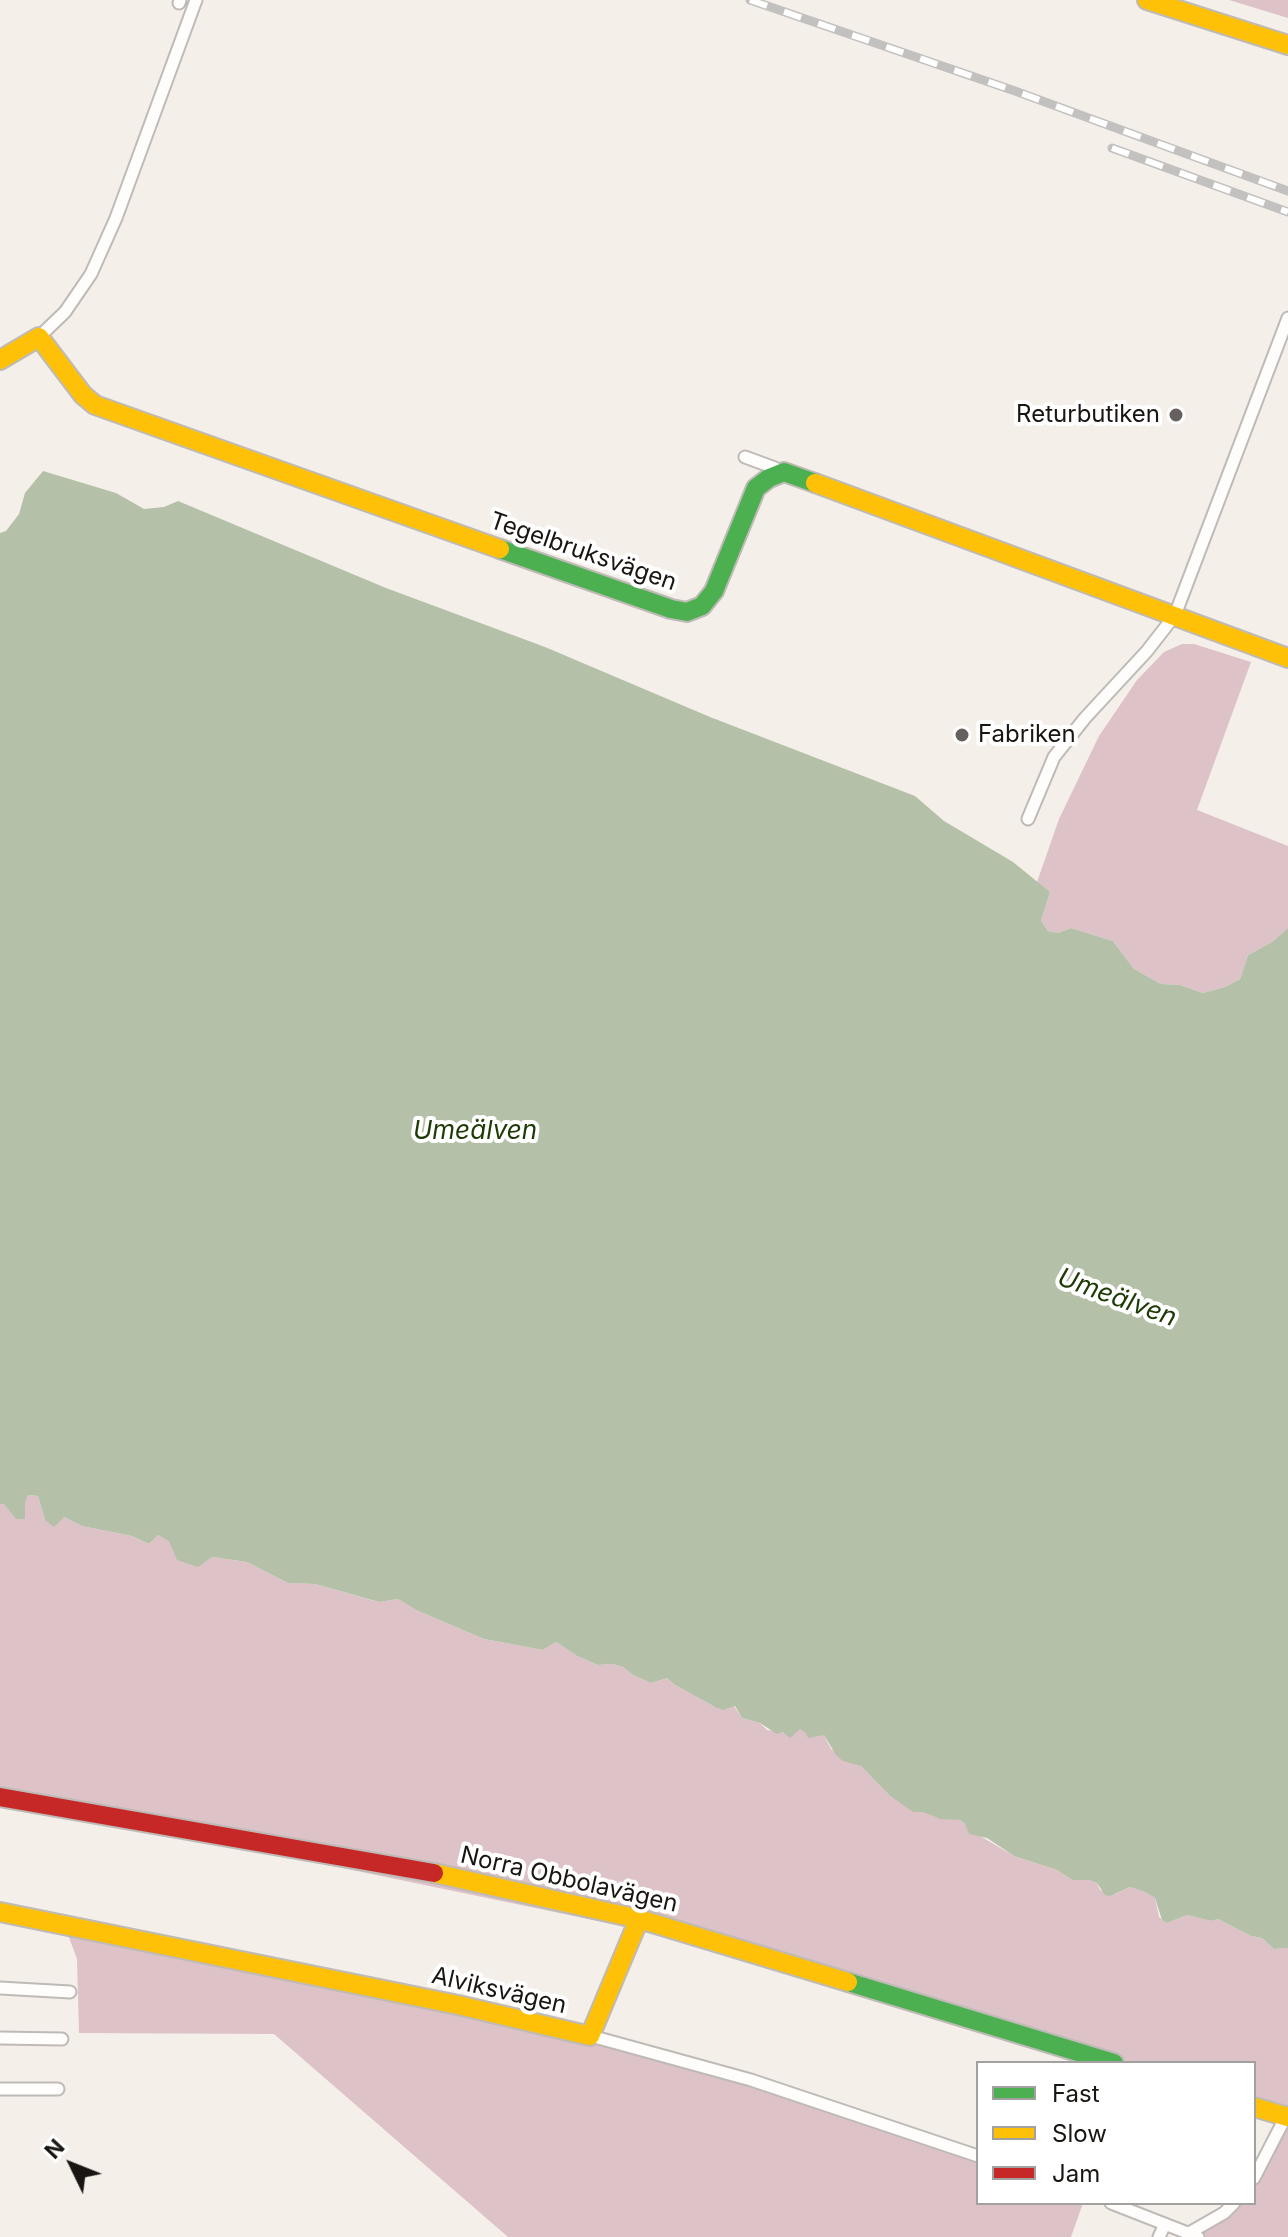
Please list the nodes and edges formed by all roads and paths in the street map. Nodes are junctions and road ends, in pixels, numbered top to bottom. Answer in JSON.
{"nodes":[{"id":1,"x":196,"y":0,"type":"edge"},
{"id":2,"x":1147,"y":0,"type":"edge"},
{"id":3,"x":1288,"y":45,"type":"edge"},
{"id":4,"x":1288,"y":318,"type":"edge"},
{"id":5,"x":39,"y":337,"type":"junction"},
{"id":6,"x":0,"y":360,"type":"edge"},
{"id":7,"x":745,"y":457,"type":"dead end"},
{"id":8,"x":784,"y":472,"type":"junction"},
{"id":9,"x":1175,"y":615,"type":"junction"},
{"id":10,"x":1288,"y":658,"type":"edge"},
{"id":11,"x":1028,"y":819,"type":"dead end"},
{"id":12,"x":0,"y":1797,"type":"edge"},
{"id":13,"x":0,"y":1912,"type":"edge"},
{"id":14,"x":639,"y":1919,"type":"junction"},
{"id":15,"x":0,"y":1988,"type":"edge"},
{"id":16,"x":70,"y":1992,"type":"dead end"},
{"id":17,"x":590,"y":2036,"type":"junction"},
{"id":18,"x":0,"y":2038,"type":"edge"},
{"id":19,"x":62,"y":2039,"type":"dead end"},
{"id":20,"x":1107,"y":2061,"type":"edge"},
{"id":21,"x":0,"y":2089,"type":"edge"},
{"id":22,"x":58,"y":2089,"type":"dead end"},
{"id":23,"x":1256,"y":2108,"type":"edge"},
{"id":24,"x":1287,"y":2117,"type":"edge"},
{"id":25,"x":976,"y":2155,"type":"edge"},
{"id":26,"x":1256,"y":2174,"type":"edge"},
{"id":27,"x":1116,"y":2205,"type":"edge"},
{"id":28,"x":1232,"y":2205,"type":"edge"},
{"id":29,"x":1165,"y":2224,"type":"junction"},
{"id":30,"x":1193,"y":2235,"type":"edge"},
{"id":31,"x":1159,"y":2237,"type":"edge"}],
"edges":[{"from":1,"to":5,"type":"lane"},
{"from":2,"to":3,"type":"main road"},
{"from":4,"to":9,"type":"lane"},
{"from":5,"to":6,"type":"main road"},
{"from":5,"to":8,"type":"main road","name":"Tegelbruksvägen"},
{"from":7,"to":8,"type":"lane"},
{"from":8,"to":9,"type":"main road"},
{"from":9,"to":10,"type":"main road"},
{"from":9,"to":11,"type":"lane"},
{"from":12,"to":14,"type":"main road","name":"Norra Obbolavägen"},
{"from":13,"to":17,"type":"main road","name":"Alviksvägen"},
{"from":14,"to":17,"type":"main road"},
{"from":14,"to":20,"type":"main road","name":"Norra Obbolavägen"},
{"from":15,"to":16,"type":"lane"},
{"from":17,"to":25,"type":"lane","name":"Alviksvägen"},
{"from":18,"to":19,"type":"lane"},
{"from":21,"to":22,"type":"lane"},
{"from":23,"to":24,"type":"main road"},
{"from":24,"to":26,"type":"lane"},
{"from":27,"to":29,"type":"lane"},
{"from":28,"to":30,"type":"lane"},
{"from":29,"to":30,"type":"lane"},
{"from":29,"to":31,"type":"lane"}]}
